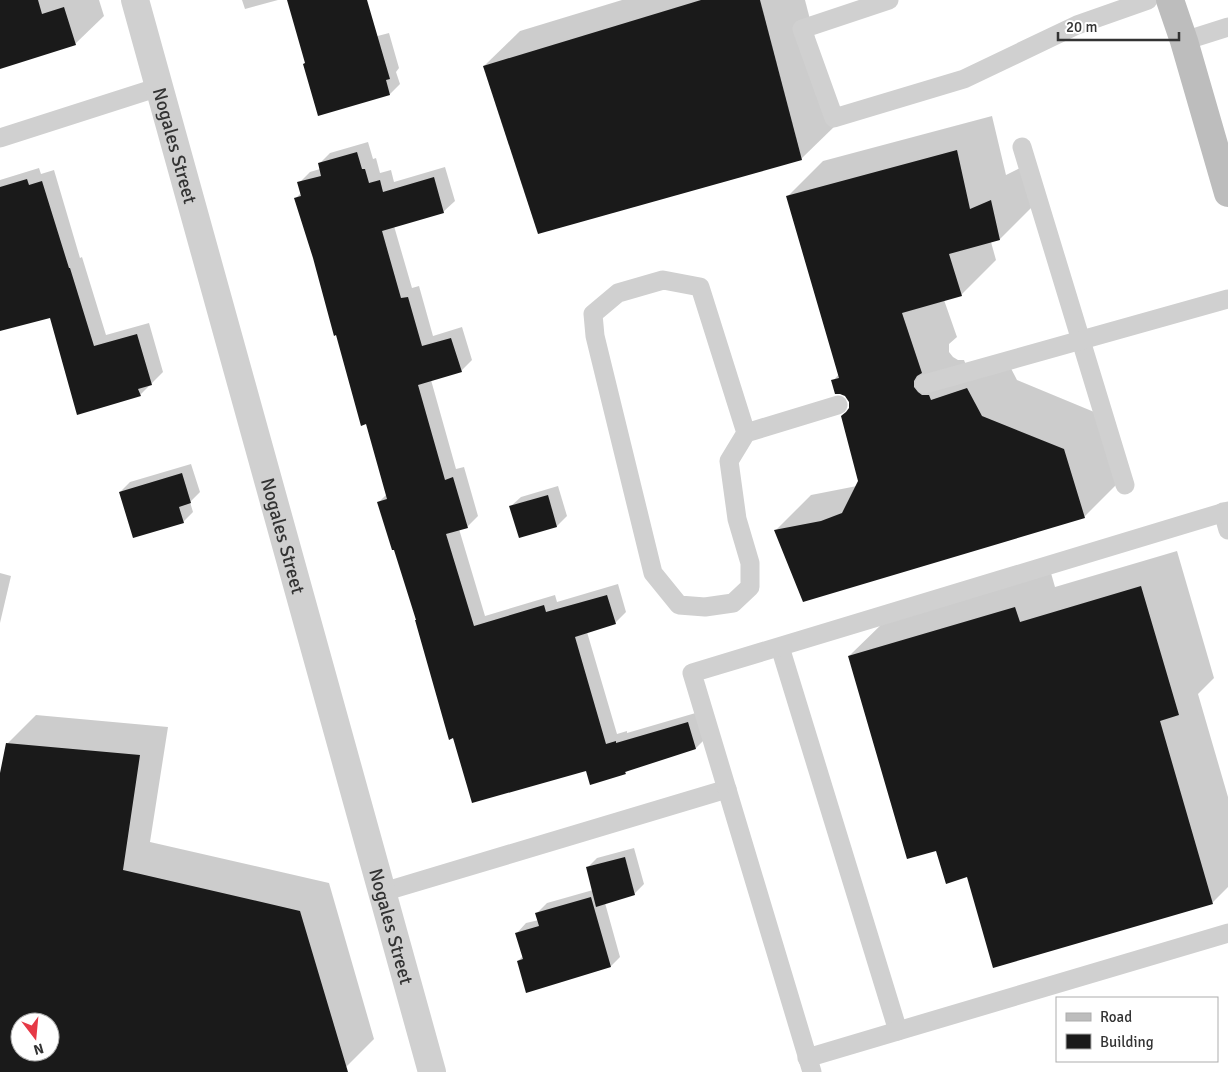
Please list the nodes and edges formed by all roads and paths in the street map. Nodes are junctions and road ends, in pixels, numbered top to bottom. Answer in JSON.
{"nodes":[{"id":1,"x":135,"y":0,"type":"edge"},
{"id":2,"x":889,"y":0,"type":"edge"},
{"id":3,"x":1148,"y":0,"type":"edge"},
{"id":4,"x":1170,"y":0,"type":"edge"},
{"id":5,"x":1228,"y":27,"type":"edge"},
{"id":6,"x":1184,"y":41,"type":"junction"},
{"id":7,"x":159,"y":87,"type":"junction"},
{"id":8,"x":0,"y":138,"type":"edge"},
{"id":9,"x":1022,"y":147,"type":"dead end"},
{"id":10,"x":1228,"y":193,"type":"edge"},
{"id":11,"x":1228,"y":299,"type":"edge"},
{"id":12,"x":1082,"y":340,"type":"junction"},
{"id":13,"x":925,"y":384,"type":"dead end"},
{"id":14,"x":838,"y":405,"type":"dead end"},
{"id":15,"x":746,"y":433,"type":"junction"},
{"id":16,"x":1125,"y":485,"type":"dead end"},
{"id":17,"x":1226,"y":518,"type":"edge"},
{"id":18,"x":780,"y":647,"type":"junction"},
{"id":19,"x":727,"y":789,"type":"junction"},
{"id":20,"x":383,"y":892,"type":"junction"},
{"id":21,"x":1228,"y":933,"type":"edge"},
{"id":22,"x":898,"y":1031,"type":"junction"},
{"id":23,"x":809,"y":1065,"type":"edge"},
{"id":24,"x":432,"y":1072,"type":"edge"}],
"edges":[{"from":1,"to":7,"type":"street","name":"Nogales Street"},
{"from":2,"to":3,"type":"lane"},
{"from":4,"to":6,"type":"main road"},
{"from":5,"to":6,"type":"lane"},
{"from":6,"to":10,"type":"main road"},
{"from":7,"to":8,"type":"lane"},
{"from":7,"to":20,"type":"street","name":"Nogales Street"},
{"from":9,"to":12,"type":"lane"},
{"from":11,"to":12,"type":"lane"},
{"from":12,"to":13,"type":"lane"},
{"from":12,"to":16,"type":"lane"},
{"from":14,"to":15,"type":"lane"},
{"from":15,"to":15,"type":"lane"},
{"from":17,"to":18,"type":"lane"},
{"from":18,"to":19,"type":"lane"},
{"from":18,"to":22,"type":"lane"},
{"from":19,"to":20,"type":"lane"},
{"from":19,"to":23,"type":"lane"},
{"from":20,"to":24,"type":"street","name":"Nogales Street"},
{"from":21,"to":22,"type":"lane"},
{"from":22,"to":23,"type":"lane"}]}
